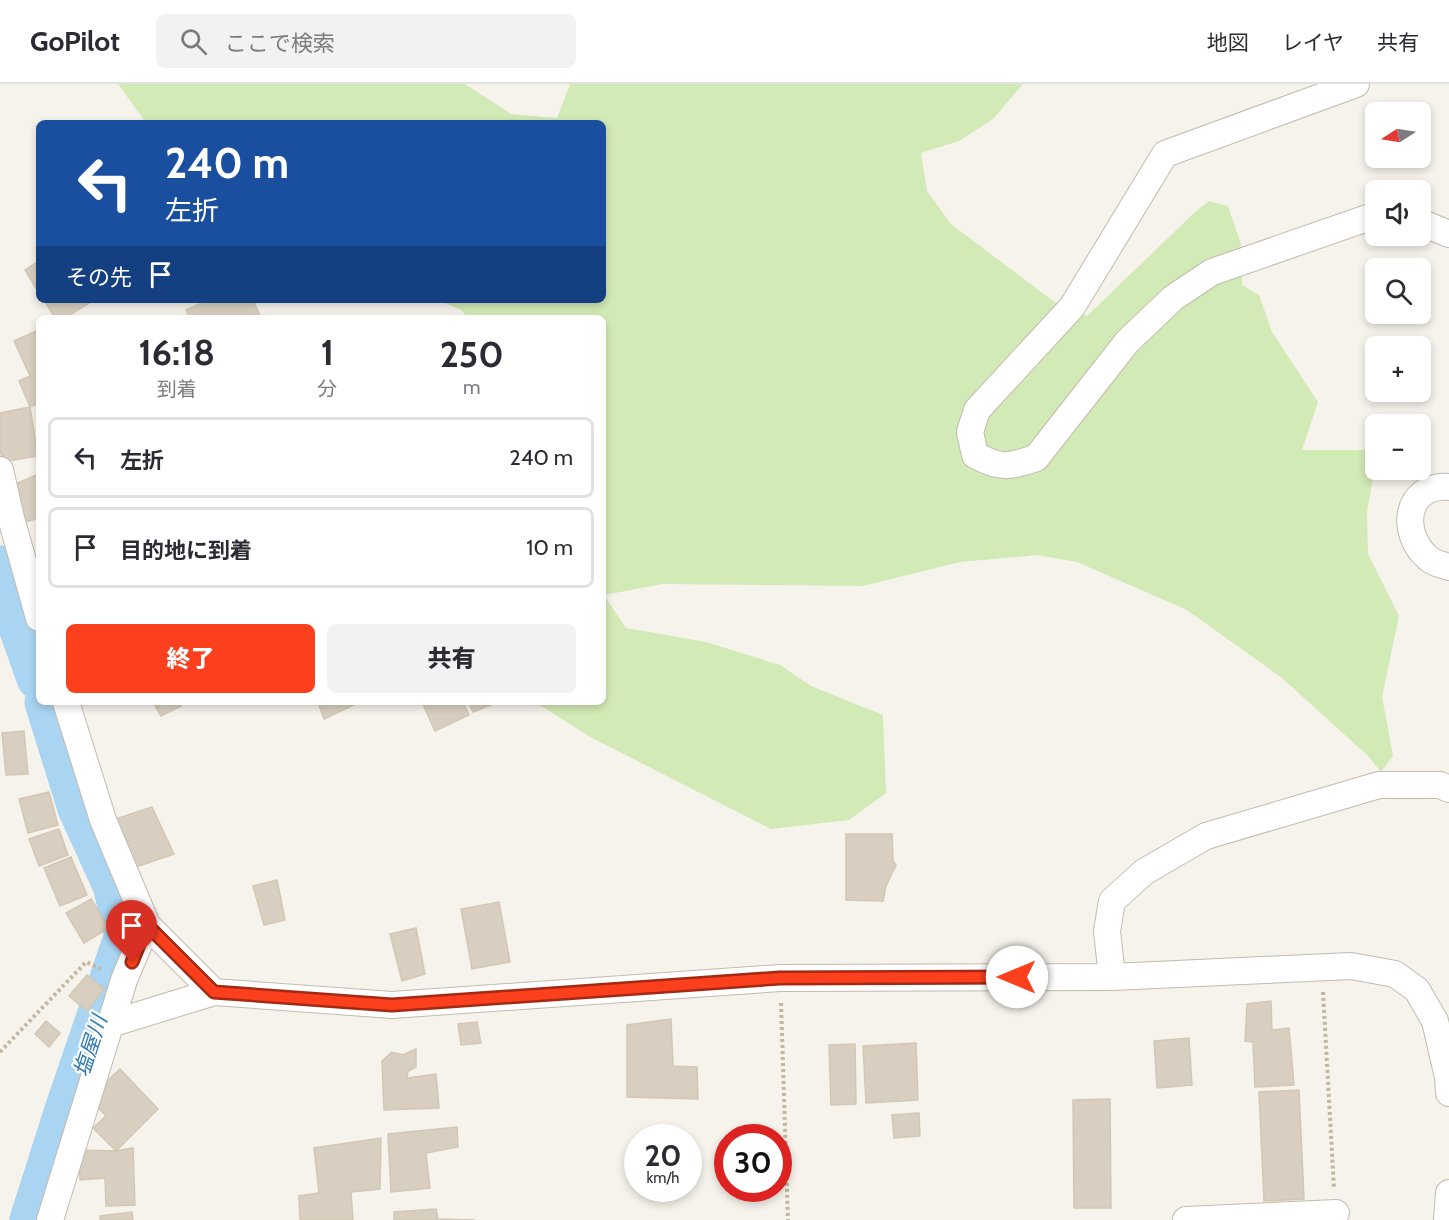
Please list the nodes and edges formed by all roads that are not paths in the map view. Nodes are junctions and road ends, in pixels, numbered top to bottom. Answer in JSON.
{"nodes":[{"id":1,"x":1356,"y":84,"type":"edge"},
{"id":2,"x":1365,"y":219,"type":"edge"},
{"id":3,"x":1431,"y":227,"type":"edge"},
{"id":4,"x":1449,"y":234,"type":"edge"},
{"id":5,"x":0,"y":471,"type":"edge"},
{"id":6,"x":1449,"y":487,"type":"edge"},
{"id":7,"x":1449,"y":567,"type":"edge"},
{"id":8,"x":36,"y":607,"type":"edge"},
{"id":9,"x":67,"y":705,"type":"edge"},
{"id":10,"x":1449,"y":789,"type":"edge"},
{"id":11,"x":147,"y":925,"type":"junction"},
{"id":12,"x":1112,"y":977,"type":"junction"},
{"id":13,"x":214,"y":992,"type":"junction"},
{"id":14,"x":110,"y":1024,"type":"junction"},
{"id":15,"x":1449,"y":1093,"type":"edge"},
{"id":16,"x":1449,"y":1193,"type":"edge"},
{"id":17,"x":1336,"y":1213,"type":"road end"},
{"id":18,"x":50,"y":1220,"type":"edge"},
{"id":19,"x":1186,"y":1220,"type":"edge"},
{"id":20,"x":1447,"y":1220,"type":"edge"}],
"edges":[{"from":1,"to":2,"type":"street"},
{"from":3,"to":4,"type":"street"},
{"from":5,"to":8,"type":"street"},
{"from":6,"to":7,"type":"street"},
{"from":9,"to":11,"type":"street"},
{"from":10,"to":12,"type":"street"},
{"from":11,"to":13,"type":"street"},
{"from":11,"to":14,"type":"street"},
{"from":12,"to":13,"type":"street"},
{"from":12,"to":15,"type":"street"},
{"from":13,"to":14,"type":"street"},
{"from":14,"to":18,"type":"street"},
{"from":16,"to":20,"type":"street"},
{"from":17,"to":19,"type":"street"}]}
